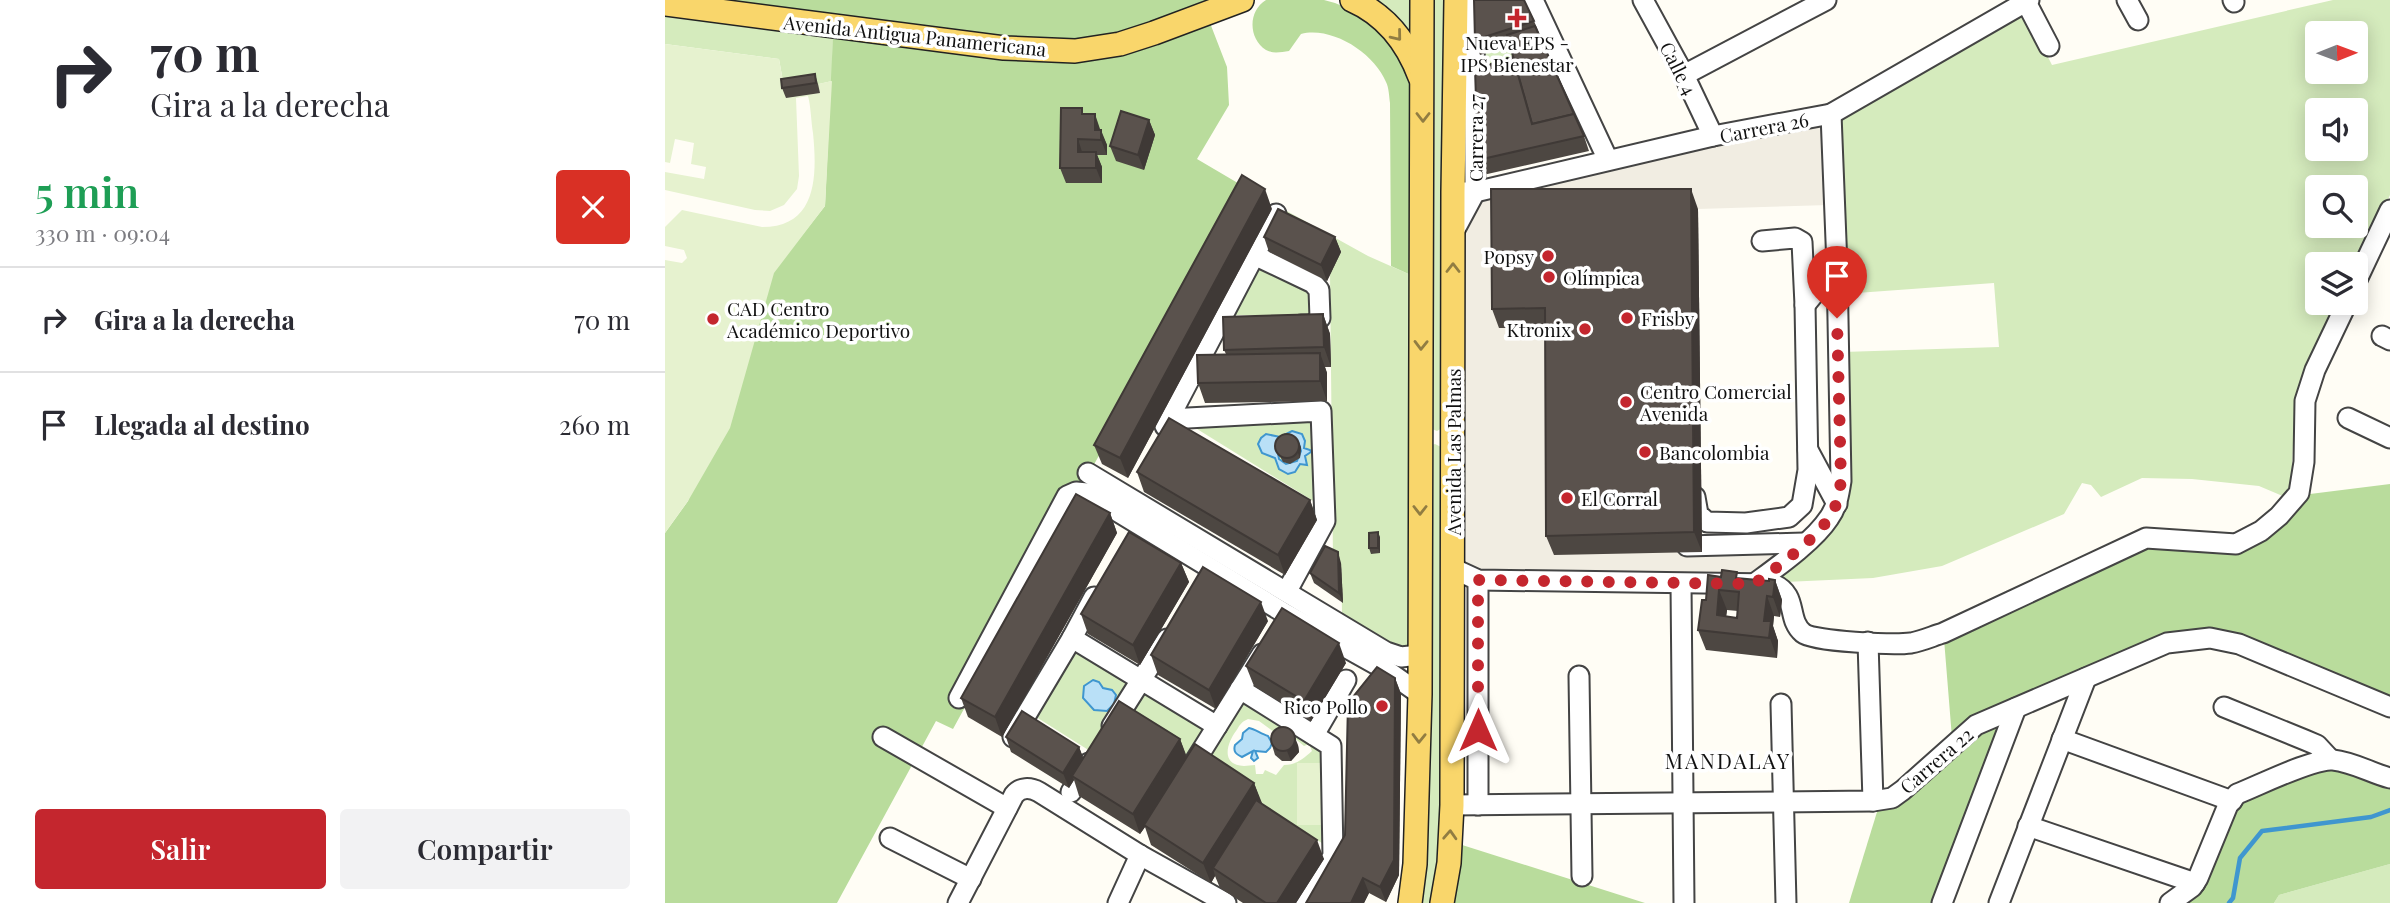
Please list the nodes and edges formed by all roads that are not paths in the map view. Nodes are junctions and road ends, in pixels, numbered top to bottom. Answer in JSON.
{"nodes":[{"id":1,"x":1242,"y":0,"type":"edge"},
{"id":2,"x":1352,"y":0,"type":"edge"},
{"id":3,"x":1422,"y":0,"type":"edge"},
{"id":4,"x":1456,"y":0,"type":"edge"},
{"id":5,"x":1474,"y":0,"type":"edge"},
{"id":6,"x":1533,"y":0,"type":"edge"},
{"id":7,"x":1643,"y":0,"type":"edge"},
{"id":8,"x":1826,"y":0,"type":"edge"},
{"id":9,"x":2127,"y":0,"type":"edge"},
{"id":10,"x":2027,"y":1,"type":"edge"},
{"id":11,"x":665,"y":4,"type":"edge"},
{"id":12,"x":2138,"y":20,"type":"dead end"},
{"id":13,"x":2049,"y":46,"type":"dead end"},
{"id":14,"x":1684,"y":75,"type":"junction"},
{"id":15,"x":1423,"y":87,"type":"junction"},
{"id":16,"x":1831,"y":114,"type":"junction"},
{"id":17,"x":1713,"y":136,"type":"junction"},
{"id":18,"x":1608,"y":160,"type":"junction"},
{"id":19,"x":1464,"y":192,"type":"junction"},
{"id":20,"x":2390,"y":210,"type":"edge"},
{"id":21,"x":1276,"y":214,"type":"edge"},
{"id":22,"x":1762,"y":241,"type":"dead end"},
{"id":23,"x":1254,"y":256,"type":"junction"},
{"id":24,"x":2368,"y":257,"type":"edge"},
{"id":25,"x":1837,"y":266,"type":"junction"},
{"id":26,"x":1805,"y":305,"type":"junction"},
{"id":27,"x":2341,"y":315,"type":"edge"},
{"id":28,"x":1219,"y":323,"type":"junction"},
{"id":29,"x":1246,"y":323,"type":"edge"},
{"id":30,"x":1285,"y":324,"type":"edge"},
{"id":31,"x":2347,"y":418,"type":"dead end"},
{"id":32,"x":1169,"y":419,"type":"junction"},
{"id":33,"x":1192,"y":434,"type":"edge"},
{"id":34,"x":1453,"y":435,"type":"junction"},
{"id":35,"x":2390,"y":438,"type":"edge"},
{"id":36,"x":1420,"y":442,"type":"junction"},
{"id":37,"x":1157,"y":443,"type":"edge"},
{"id":38,"x":1808,"y":449,"type":"junction"},
{"id":39,"x":1088,"y":473,"type":"dead end"},
{"id":40,"x":1695,"y":482,"type":"edge"},
{"id":41,"x":1837,"y":504,"type":"junction"},
{"id":42,"x":1303,"y":507,"type":"edge"},
{"id":43,"x":1325,"y":522,"type":"junction"},
{"id":44,"x":1804,"y":544,"type":"junction"},
{"id":45,"x":1688,"y":546,"type":"edge"},
{"id":46,"x":1452,"y":568,"type":"junction"},
{"id":47,"x":1478,"y":580,"type":"junction"},
{"id":48,"x":1103,"y":581,"type":"edge"},
{"id":49,"x":1681,"y":584,"type":"junction"},
{"id":50,"x":1754,"y":584,"type":"junction"},
{"id":51,"x":1287,"y":591,"type":"junction"},
{"id":52,"x":1453,"y":593,"type":"junction"},
{"id":53,"x":1177,"y":622,"type":"edge"},
{"id":54,"x":1277,"y":629,"type":"junction"},
{"id":55,"x":1072,"y":638,"type":"junction"},
{"id":56,"x":1868,"y":642,"type":"junction"},
{"id":57,"x":1419,"y":655,"type":"junction"},
{"id":58,"x":1579,"y":676,"type":"dead end"},
{"id":59,"x":2086,"y":678,"type":"junction"},
{"id":60,"x":1346,"y":680,"type":"dead end"},
{"id":61,"x":1142,"y":681,"type":"junction"},
{"id":62,"x":1240,"y":689,"type":"junction"},
{"id":63,"x":1420,"y":694,"type":"junction"},
{"id":64,"x":959,"y":698,"type":"edge"},
{"id":65,"x":1781,"y":704,"type":"dead end"},
{"id":66,"x":2224,"y":707,"type":"dead end"},
{"id":67,"x":2390,"y":707,"type":"edge"},
{"id":68,"x":2016,"y":708,"type":"junction"},
{"id":69,"x":1217,"y":726,"type":"junction"},
{"id":70,"x":1314,"y":735,"type":"junction"},
{"id":71,"x":883,"y":737,"type":"dead end"},
{"id":72,"x":2062,"y":739,"type":"junction"},
{"id":73,"x":1011,"y":740,"type":"edge"},
{"id":74,"x":2330,"y":759,"type":"junction"},
{"id":75,"x":2390,"y":778,"type":"edge"},
{"id":76,"x":1182,"y":782,"type":"edge"},
{"id":77,"x":1071,"y":792,"type":"edge"},
{"id":78,"x":1873,"y":801,"type":"junction"},
{"id":79,"x":2232,"y":801,"type":"junction"},
{"id":80,"x":1683,"y":802,"type":"junction"},
{"id":81,"x":1783,"y":802,"type":"junction"},
{"id":82,"x":1581,"y":803,"type":"junction"},
{"id":83,"x":1478,"y":804,"type":"junction"},
{"id":84,"x":1452,"y":805,"type":"junction"},
{"id":85,"x":1007,"y":808,"type":"junction"},
{"id":86,"x":2028,"y":826,"type":"junction"},
{"id":87,"x":890,"y":838,"type":"dead end"},
{"id":88,"x":1310,"y":842,"type":"edge"},
{"id":89,"x":1140,"y":855,"type":"junction"},
{"id":90,"x":1333,"y":856,"type":"junction"},
{"id":91,"x":1582,"y":876,"type":"dead end"},
{"id":92,"x":971,"y":879,"type":"junction"},
{"id":93,"x":2195,"y":883,"type":"junction"},
{"id":94,"x":959,"y":903,"type":"edge"},
{"id":95,"x":1118,"y":903,"type":"edge"},
{"id":96,"x":1226,"y":903,"type":"edge"},
{"id":97,"x":1303,"y":903,"type":"edge"},
{"id":98,"x":1410,"y":903,"type":"edge"},
{"id":99,"x":1443,"y":903,"type":"edge"},
{"id":100,"x":1684,"y":903,"type":"edge"},
{"id":101,"x":1786,"y":903,"type":"edge"},
{"id":102,"x":1942,"y":903,"type":"edge"},
{"id":103,"x":1999,"y":903,"type":"edge"},
{"id":104,"x":2170,"y":903,"type":"edge"}],
"edges":[{"from":1,"to":11,"type":"main road","name":"Avenida Antigua Panamericana"},
{"from":2,"to":15,"type":"main road","one_way":true},
{"from":3,"to":15,"type":"main road","name":"Avenida Las Palmas"},
{"from":4,"to":19,"type":"main road","name":"Avenida Las Palmas"},
{"from":5,"to":19,"type":"street","name":"Carrera 27"},
{"from":6,"to":18,"type":"street"},
{"from":7,"to":14,"type":"street","name":"Calle 4"},
{"from":8,"to":14,"type":"street"},
{"from":9,"to":12,"type":"street"},
{"from":10,"to":13,"type":"street"},
{"from":10,"to":16,"type":"street","name":"Carrera 26"},
{"from":14,"to":17,"type":"street","name":"Calle 4"},
{"from":15,"to":36,"type":"main road","name":"Avenida Las Palmas","one_way":true},
{"from":16,"to":17,"type":"street","name":"Carrera 26"},
{"from":16,"to":25,"type":"street"},
{"from":17,"to":18,"type":"street","name":"Carrera 26"},
{"from":18,"to":19,"type":"street","name":"Carrera 26"},
{"from":34,"to":19,"type":"main road","name":"Avenida Las Palmas","one_way":true},
{"from":20,"to":24,"type":"street"},
{"from":21,"to":23,"type":"street"},
{"from":22,"to":26,"type":"street"},
{"from":23,"to":28,"type":"street"},
{"from":23,"to":30,"type":"street"},
{"from":25,"to":26,"type":"street"},
{"from":25,"to":41,"type":"street"},
{"from":26,"to":38,"type":"street"},
{"from":27,"to":56,"type":"street"},
{"from":28,"to":29,"type":"street"},
{"from":28,"to":32,"type":"street"},
{"from":31,"to":35,"type":"street"},
{"from":32,"to":33,"type":"street"},
{"from":32,"to":37,"type":"street"},
{"from":32,"to":43,"type":"street"},
{"from":34,"to":36,"type":"main road"},
{"from":34,"to":46,"type":"main road","name":"Avenida Las Palmas"},
{"from":36,"to":57,"type":"main road","name":"Avenida Las Palmas","one_way":true},
{"from":38,"to":40,"type":"street"},
{"from":38,"to":41,"type":"street"},
{"from":39,"to":51,"type":"street"},
{"from":41,"to":44,"type":"street"},
{"from":42,"to":43,"type":"street"},
{"from":43,"to":51,"type":"street"},
{"from":44,"to":45,"type":"street"},
{"from":44,"to":50,"type":"street"},
{"from":46,"to":47,"type":"street"},
{"from":46,"to":52,"type":"main road","name":"Avenida Las Palmas"},
{"from":47,"to":49,"type":"street"},
{"from":47,"to":52,"type":"street"},
{"from":47,"to":83,"type":"street"},
{"from":48,"to":55,"type":"street"},
{"from":49,"to":50,"type":"street"},
{"from":49,"to":80,"type":"street"},
{"from":50,"to":56,"type":"street"},
{"from":51,"to":57,"type":"street"},
{"from":52,"to":84,"type":"main road","name":"Avenida Las Palmas"},
{"from":53,"to":61,"type":"street"},
{"from":54,"to":62,"type":"street"},
{"from":54,"to":63,"type":"street"},
{"from":54,"to":64,"type":"street"},
{"from":55,"to":61,"type":"street"},
{"from":55,"to":73,"type":"street"},
{"from":56,"to":78,"type":"street"},
{"from":57,"to":63,"type":"main road","name":"Avenida Las Palmas"},
{"from":58,"to":82,"type":"street"},
{"from":59,"to":67,"type":"street","name":"Carrera 22"},
{"from":59,"to":68,"type":"street","name":"Carrera 22"},
{"from":59,"to":72,"type":"street"},
{"from":60,"to":70,"type":"street"},
{"from":61,"to":69,"type":"street"},
{"from":61,"to":77,"type":"street"},
{"from":62,"to":69,"type":"street"},
{"from":62,"to":70,"type":"street"},
{"from":63,"to":98,"type":"main road","name":"Avenida Las Palmas","one_way":true},
{"from":65,"to":81,"type":"street"},
{"from":66,"to":74,"type":"street"},
{"from":68,"to":78,"type":"street","name":"Carrera 22"},
{"from":68,"to":102,"type":"street"},
{"from":69,"to":76,"type":"street"},
{"from":70,"to":90,"type":"street"},
{"from":71,"to":85,"type":"street"},
{"from":72,"to":79,"type":"street"},
{"from":72,"to":86,"type":"street"},
{"from":74,"to":75,"type":"street"},
{"from":74,"to":79,"type":"street"},
{"from":78,"to":81,"type":"street","name":"Carrera 22"},
{"from":79,"to":93,"type":"street"},
{"from":80,"to":81,"type":"street","name":"Carrera 22"},
{"from":80,"to":82,"type":"street","name":"Carrera 22"},
{"from":80,"to":100,"type":"street"},
{"from":81,"to":101,"type":"street"},
{"from":82,"to":83,"type":"street","name":"Carrera 22"},
{"from":82,"to":91,"type":"street"},
{"from":83,"to":84,"type":"street","name":"Carrera 22"},
{"from":99,"to":84,"type":"main road","name":"Avenida Las Palmas","one_way":true},
{"from":85,"to":89,"type":"street"},
{"from":85,"to":92,"type":"street"},
{"from":86,"to":93,"type":"street"},
{"from":86,"to":103,"type":"street"},
{"from":87,"to":92,"type":"street"},
{"from":88,"to":90,"type":"street"},
{"from":89,"to":95,"type":"street"},
{"from":89,"to":96,"type":"street"},
{"from":90,"to":97,"type":"street"},
{"from":92,"to":94,"type":"street"},
{"from":93,"to":104,"type":"street"}]}
